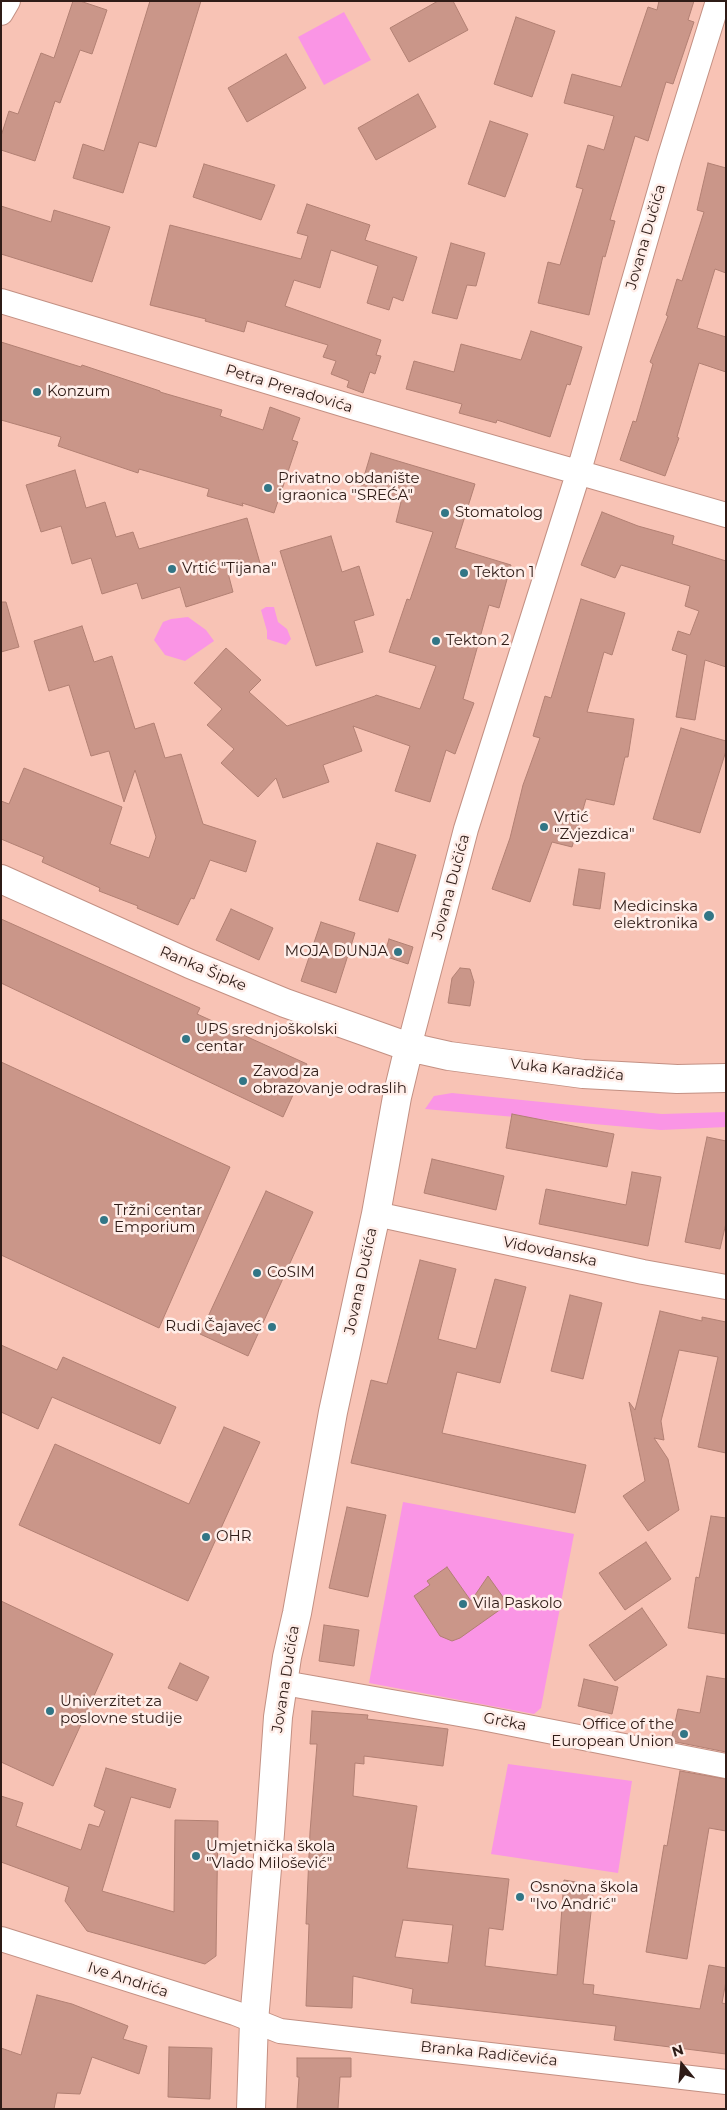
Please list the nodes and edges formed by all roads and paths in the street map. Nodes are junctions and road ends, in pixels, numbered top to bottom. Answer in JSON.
{"nodes":[{"id":1,"x":8,"y":1,"type":"edge"},
{"id":2,"x":718,"y":1,"type":"edge"},
{"id":3,"x":1,"y":13,"type":"edge"},
{"id":4,"x":1,"y":301,"type":"edge"},
{"id":5,"x":578,"y":474,"type":"junction"},
{"id":6,"x":726,"y":515,"type":"edge"},
{"id":7,"x":1,"y":879,"type":"edge"},
{"id":8,"x":409,"y":1047,"type":"junction"},
{"id":9,"x":726,"y":1078,"type":"edge"},
{"id":10,"x":376,"y":1214,"type":"junction"},
{"id":11,"x":726,"y":1287,"type":"edge"},
{"id":12,"x":284,"y":1683,"type":"junction"},
{"id":13,"x":726,"y":1766,"type":"edge"},
{"id":14,"x":1,"y":1939,"type":"edge"},
{"id":15,"x":254,"y":2021,"type":"junction"},
{"id":16,"x":726,"y":2082,"type":"edge"},
{"id":17,"x":251,"y":2109,"type":"edge"}],
"edges":[{"from":1,"to":3,"type":"street"},
{"from":2,"to":5,"type":"street","name":"Jovana Dučića"},
{"from":4,"to":5,"type":"street","name":"Petra Preradovića"},
{"from":5,"to":6,"type":"street"},
{"from":5,"to":8,"type":"street","name":"Jovana Dučića"},
{"from":7,"to":8,"type":"street","name":"Ranka Šipke"},
{"from":8,"to":9,"type":"street","name":"Vuka Karadžića"},
{"from":8,"to":10,"type":"street","name":"Jovana Dučića"},
{"from":10,"to":11,"type":"street","name":"Vidovdanska"},
{"from":10,"to":12,"type":"street","name":"Jovana Dučića"},
{"from":12,"to":13,"type":"street","name":"Grčka"},
{"from":12,"to":15,"type":"street","name":"Jovana Dučića"},
{"from":14,"to":15,"type":"street","name":"Ive Andrića"},
{"from":15,"to":16,"type":"street","name":"Branka Radičevića"},
{"from":15,"to":17,"type":"street","name":"Jovana Dučića"}]}
